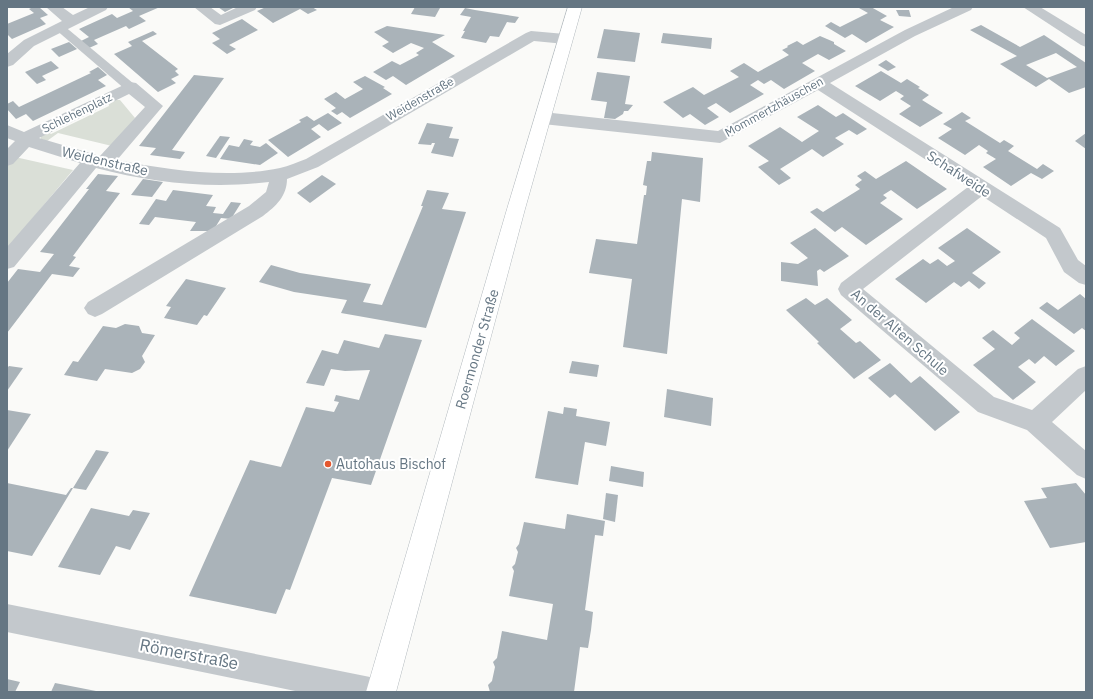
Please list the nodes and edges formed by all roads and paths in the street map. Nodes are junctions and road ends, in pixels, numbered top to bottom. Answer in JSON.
{"nodes":[{"id":1,"x":53,"y":7,"type":"edge"},
{"id":2,"x":101,"y":7,"type":"edge"},
{"id":3,"x":201,"y":7,"type":"edge"},
{"id":4,"x":250,"y":7,"type":"edge"},
{"id":5,"x":575,"y":7,"type":"edge"},
{"id":6,"x":966,"y":7,"type":"edge"},
{"id":7,"x":1030,"y":7,"type":"edge"},
{"id":8,"x":65,"y":24,"type":"junction"},
{"id":9,"x":565,"y":39,"type":"junction"},
{"id":10,"x":1086,"y":42,"type":"edge"},
{"id":11,"x":7,"y":62,"type":"edge"},
{"id":12,"x":818,"y":83,"type":"junction"},
{"id":13,"x":130,"y":87,"type":"junction"},
{"id":14,"x":543,"y":118,"type":"junction"},
{"id":15,"x":7,"y":131,"type":"edge"},
{"id":16,"x":25,"y":140,"type":"junction"},
{"id":17,"x":7,"y":160,"type":"edge"},
{"id":18,"x":98,"y":162,"type":"junction"},
{"id":19,"x":278,"y":175,"type":"junction"},
{"id":20,"x":980,"y":188,"type":"junction"},
{"id":21,"x":7,"y":261,"type":"edge"},
{"id":22,"x":1086,"y":277,"type":"edge"},
{"id":23,"x":95,"y":308,"type":"dead end"},
{"id":24,"x":1086,"y":376,"type":"edge"},
{"id":25,"x":1036,"y":422,"type":"junction"},
{"id":26,"x":1086,"y":467,"type":"edge"},
{"id":27,"x":7,"y":618,"type":"edge"},
{"id":28,"x":370,"y":692,"type":"edge"},
{"id":29,"x":381,"y":692,"type":"edge"}],
"edges":[{"from":1,"to":8,"type":"street"},
{"from":2,"to":8,"type":"street"},
{"from":3,"to":4,"type":"street"},
{"from":5,"to":9,"type":"main road","name":"Roermonder Straße"},
{"from":6,"to":12,"type":"street","name":"Mommertzhäuschen"},
{"from":7,"to":10,"type":"street"},
{"from":8,"to":11,"type":"street"},
{"from":8,"to":13,"type":"lane","name":"Schlehenplatz"},
{"from":9,"to":14,"type":"main road","name":"Roermonder Straße"},
{"from":9,"to":19,"type":"street","name":"Weidenstraße"},
{"from":12,"to":14,"type":"street","name":"Mommertzhäuschen"},
{"from":12,"to":20,"type":"street","name":"Schafweide"},
{"from":13,"to":16,"type":"street","name":"Schlehenplatz"},
{"from":13,"to":18,"type":"street","name":"Schlehenplatz"},
{"from":14,"to":29,"type":"main road","name":"Roermonder Straße"},
{"from":15,"to":16,"type":"street","name":"Weidenstraße"},
{"from":16,"to":17,"type":"street"},
{"from":16,"to":18,"type":"street","name":"Weidenstraße"},
{"from":18,"to":19,"type":"street","name":"Weidenstraße"},
{"from":18,"to":21,"type":"street"},
{"from":19,"to":23,"type":"street"},
{"from":20,"to":22,"type":"street","name":"Schafweide"},
{"from":20,"to":25,"type":"street","name":"An der Alten Schule"},
{"from":24,"to":25,"type":"street"},
{"from":25,"to":26,"type":"street","name":"An der Alten Schule"},
{"from":27,"to":28,"type":"street","name":"Römerstraße"}]}
